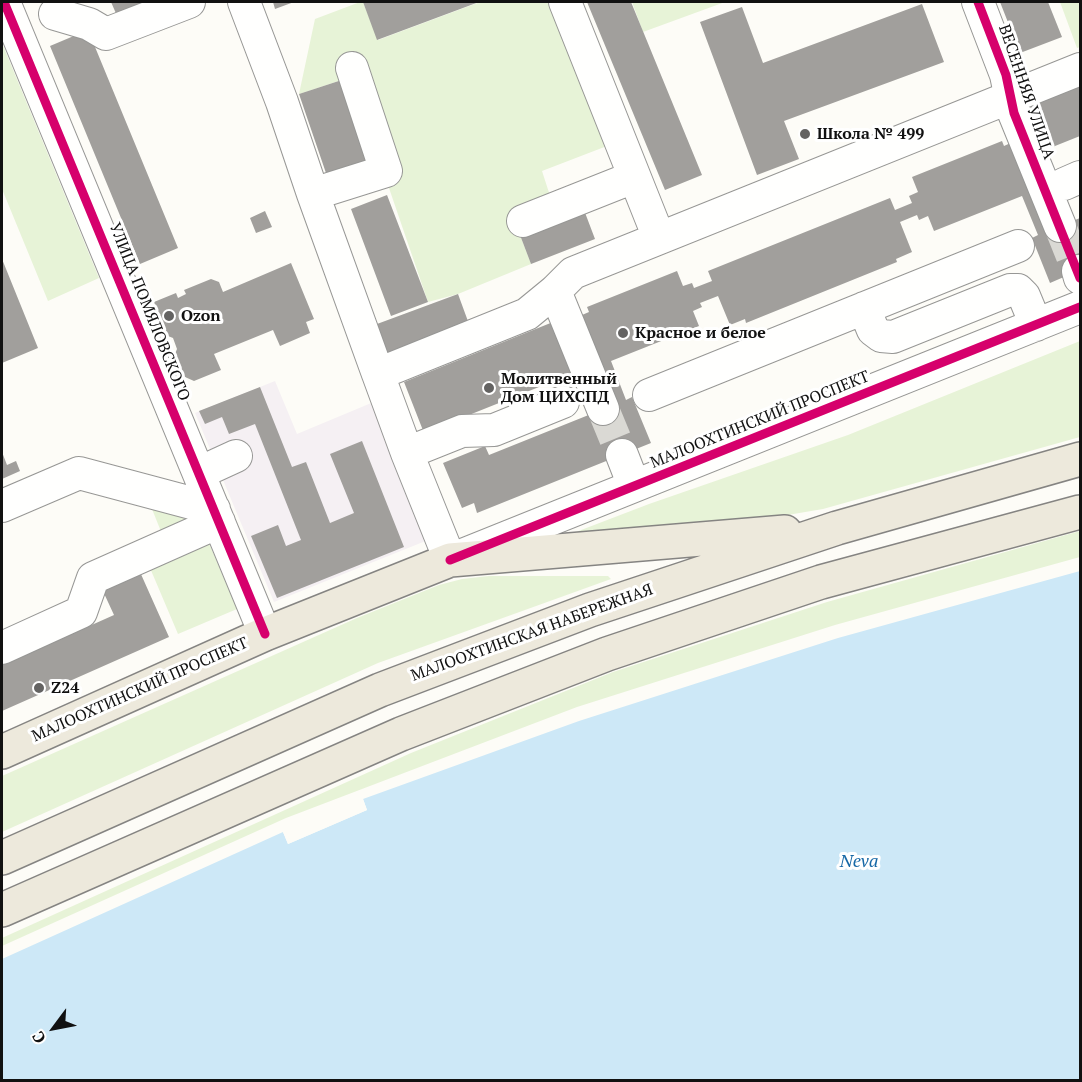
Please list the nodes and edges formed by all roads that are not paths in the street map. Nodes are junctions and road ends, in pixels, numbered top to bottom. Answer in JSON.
{"nodes":[{"id":1,"x":4,"y":2,"type":"edge"},
{"id":2,"x":189,"y":2,"type":"edge"},
{"id":3,"x":244,"y":2,"type":"edge"},
{"id":4,"x":565,"y":2,"type":"edge"},
{"id":5,"x":978,"y":2,"type":"edge"},
{"id":6,"x":55,"y":8,"type":"edge"},
{"id":7,"x":16,"y":31,"type":"junction"},
{"id":8,"x":352,"y":68,"type":"dead end"},
{"id":9,"x":1080,"y":69,"type":"edge"},
{"id":10,"x":1010,"y":97,"type":"junction"},
{"id":11,"x":634,"y":177,"type":"junction"},
{"id":12,"x":313,"y":194,"type":"junction"},
{"id":13,"x":523,"y":221,"type":"dead end"},
{"id":14,"x":1060,"y":226,"type":"tunnel mouth"},
{"id":15,"x":658,"y":238,"type":"junction"},
{"id":16,"x":1018,"y":246,"type":"dead end"},
{"id":17,"x":555,"y":291,"type":"junction"},
{"id":18,"x":1080,"y":307,"type":"edge"},
{"id":19,"x":864,"y":308,"type":"junction"},
{"id":20,"x":1036,"y":325,"type":"junction"},
{"id":21,"x":378,"y":374,"type":"junction"},
{"id":22,"x":649,"y":395,"type":"dead end"},
{"id":23,"x":563,"y":402,"type":"dead end"},
{"id":24,"x":603,"y":409,"type":"tunnel mouth"},
{"id":25,"x":407,"y":453,"type":"junction"},
{"id":26,"x":622,"y":455,"type":"tunnel mouth"},
{"id":27,"x":236,"y":456,"type":"dead end"},
{"id":28,"x":1080,"y":459,"type":"edge"},
{"id":29,"x":199,"y":473,"type":"junction"},
{"id":30,"x":634,"y":486,"type":"junction"},
{"id":31,"x":2,"y":506,"type":"edge"},
{"id":32,"x":1080,"y":512,"type":"edge"},
{"id":33,"x":217,"y":516,"type":"junction"},
{"id":34,"x":837,"y":528,"type":"junction"},
{"id":35,"x":450,"y":560,"type":"junction"},
{"id":36,"x":266,"y":634,"type":"junction"},
{"id":37,"x":2,"y":646,"type":"edge"},
{"id":38,"x":2,"y":752,"type":"edge"},
{"id":39,"x":2,"y":858,"type":"edge"},
{"id":40,"x":2,"y":910,"type":"edge"}],
"edges":[{"from":1,"to":7,"type":"street","name":"УЛИЦА ПОМЯЛОВСКОГО"},
{"from":2,"to":6,"type":"street"},
{"from":3,"to":12,"type":"street"},
{"from":4,"to":11,"type":"street"},
{"from":5,"to":10,"type":"street","name":"ВЕСЕННЯЯ УЛИЦА"},
{"from":6,"to":7,"type":"street"},
{"from":7,"to":29,"type":"street","name":"УЛИЦА ПОМЯЛОВСКОГО"},
{"from":8,"to":12,"type":"street"},
{"from":9,"to":10,"type":"street"},
{"from":10,"to":14,"type":"street","name":"ВЕСЕННЯЯ УЛИЦА"},
{"from":10,"to":15,"type":"street"},
{"from":11,"to":13,"type":"street"},
{"from":11,"to":15,"type":"street"},
{"from":12,"to":21,"type":"street"},
{"from":15,"to":17,"type":"street"},
{"from":16,"to":19,"type":"street"},
{"from":17,"to":21,"type":"street"},
{"from":17,"to":24,"type":"street"},
{"from":18,"to":20,"type":"street","name":"МАЛООХТИНСКИЙ ПРОСПЕКТ"},
{"from":19,"to":20,"type":"street"},
{"from":19,"to":22,"type":"street"},
{"from":20,"to":30,"type":"street","name":"МАЛООХТИНСКИЙ ПРОСПЕКТ"},
{"from":21,"to":25,"type":"street"},
{"from":23,"to":25,"type":"street"},
{"from":25,"to":35,"type":"street"},
{"from":26,"to":30,"type":"street"},
{"from":27,"to":29,"type":"street"},
{"from":28,"to":34,"type":"main road","name":"МАЛООХТИНСКАЯ НАБЕРЕЖНАЯ"},
{"from":29,"to":33,"type":"street","name":"УЛИЦА ПОМЯЛОВСКОГО"},
{"from":30,"to":35,"type":"street","name":"МАЛООХТИНСКИЙ ПРОСПЕКТ"},
{"from":31,"to":33,"type":"street"},
{"from":32,"to":40,"type":"main road"},
{"from":33,"to":36,"type":"street","name":"УЛИЦА ПОМЯЛОВСКОГО"},
{"from":33,"to":37,"type":"street"},
{"from":34,"to":35,"type":"main road"},
{"from":34,"to":39,"type":"main road","name":"МАЛООХТИНСКАЯ НАБЕРЕЖНАЯ"},
{"from":35,"to":36,"type":"main road","name":"МАЛООХТИНСКИЙ ПРОСПЕКТ"},
{"from":36,"to":38,"type":"main road","name":"МАЛООХТИНСКИЙ ПРОСПЕКТ"}]}
